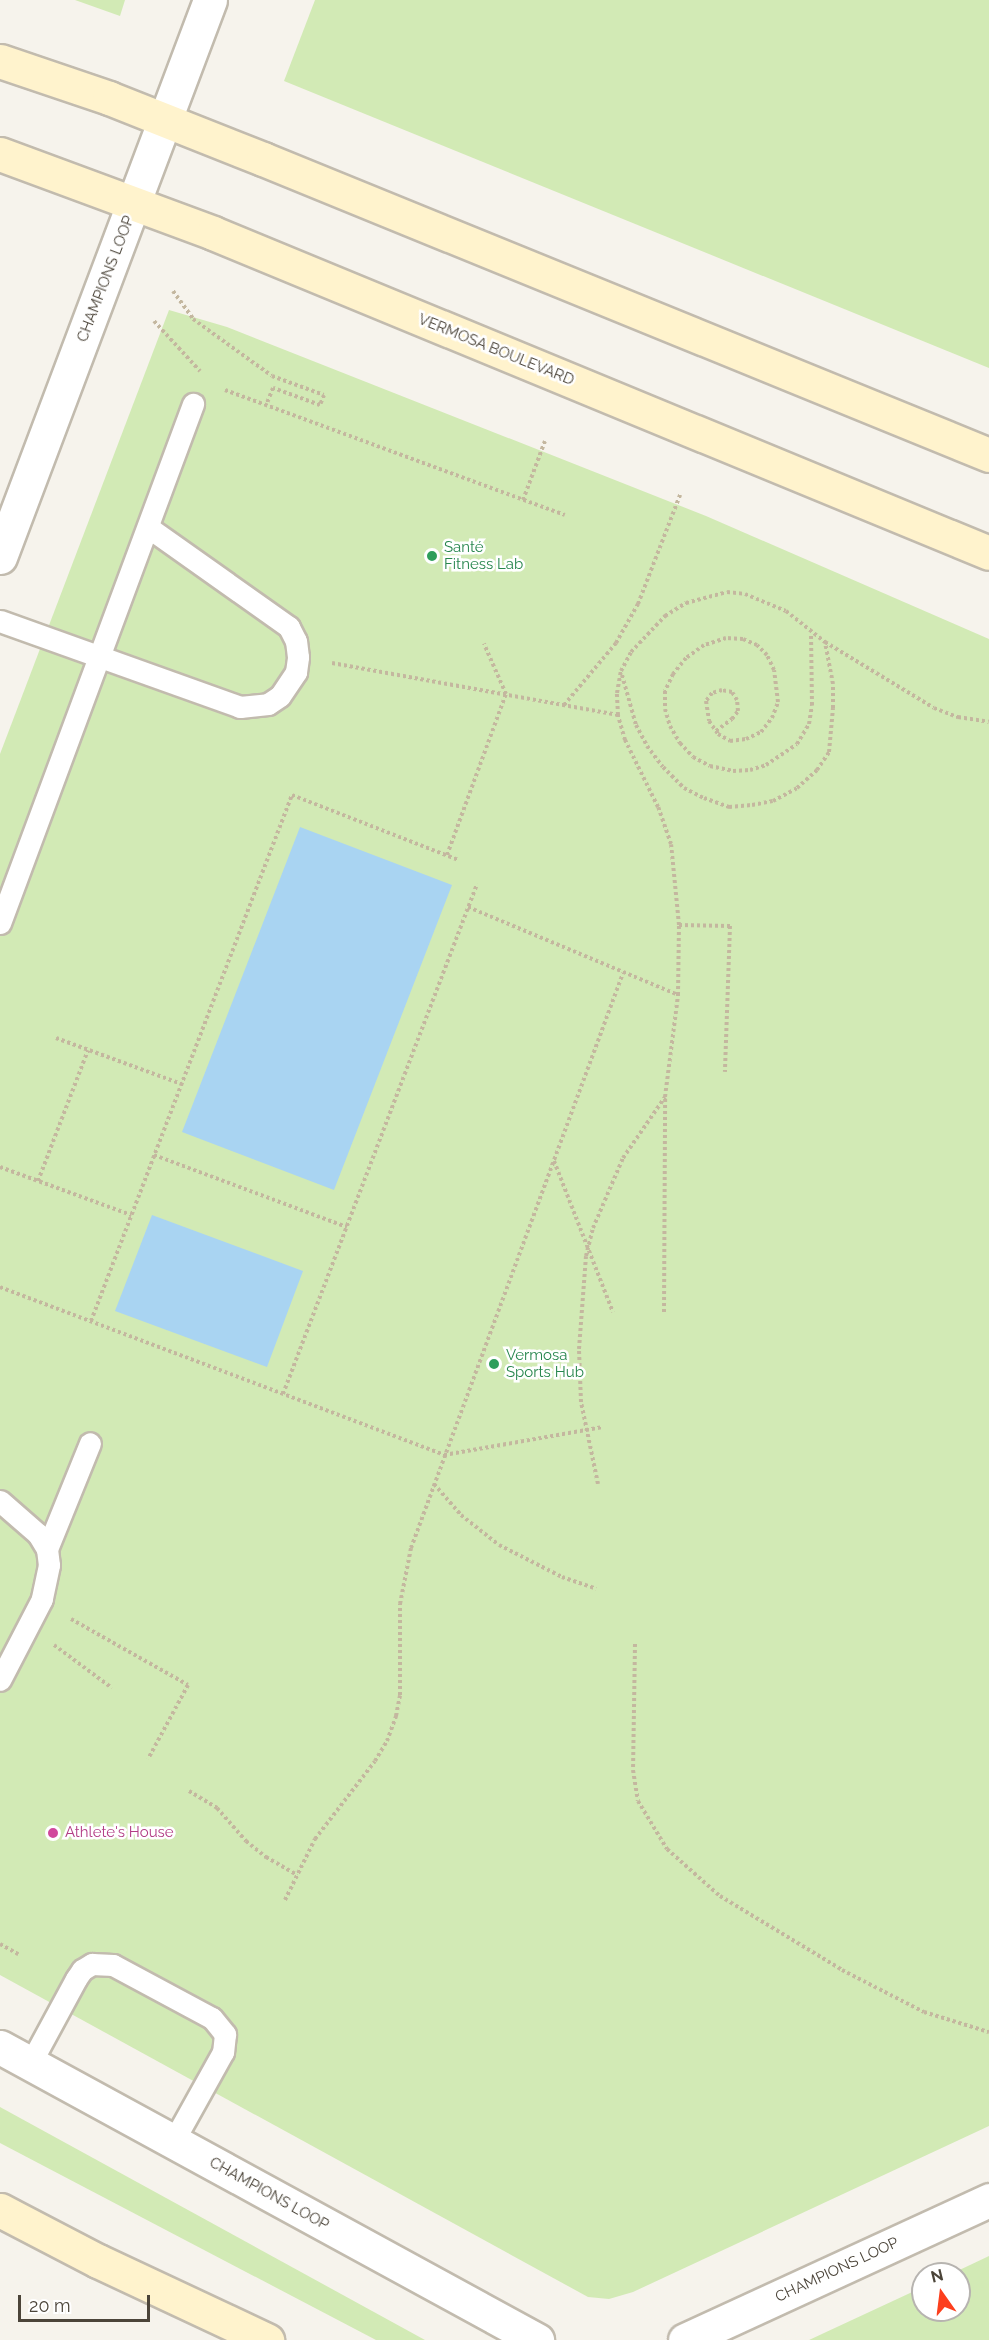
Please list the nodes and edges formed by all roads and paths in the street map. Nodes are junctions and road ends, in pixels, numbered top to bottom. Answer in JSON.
{"nodes":[{"id":1,"x":210,"y":0,"type":"edge"},
{"id":2,"x":0,"y":61,"type":"edge"},
{"id":3,"x":165,"y":121,"type":"junction"},
{"id":4,"x":0,"y":154,"type":"edge"},
{"id":5,"x":135,"y":203,"type":"junction"},
{"id":6,"x":174,"y":291,"type":"dead end"},
{"id":7,"x":154,"y":321,"type":"dead end"},
{"id":8,"x":202,"y":373,"type":"dead end"},
{"id":9,"x":218,"y":385,"type":"dead end"},
{"id":10,"x":194,"y":404,"type":"dead end"},
{"id":11,"x":266,"y":405,"type":"junction"},
{"id":12,"x":545,"y":441,"type":"dead end"},
{"id":13,"x":989,"y":455,"type":"edge"},
{"id":14,"x":680,"y":495,"type":"dead end"},
{"id":15,"x":523,"y":500,"type":"junction"},
{"id":16,"x":565,"y":515,"type":"dead end"},
{"id":17,"x":148,"y":527,"type":"junction"},
{"id":18,"x":989,"y":553,"type":"edge"},
{"id":19,"x":0,"y":557,"type":"edge"},
{"id":20,"x":0,"y":621,"type":"edge"},
{"id":21,"x":811,"y":632,"type":"junction"},
{"id":22,"x":825,"y":642,"type":"junction"},
{"id":23,"x":484,"y":644,"type":"dead end"},
{"id":24,"x":100,"y":656,"type":"junction"},
{"id":25,"x":332,"y":663,"type":"dead end"},
{"id":26,"x":621,"y":671,"type":"junction"},
{"id":27,"x":506,"y":694,"type":"junction"},
{"id":28,"x":564,"y":705,"type":"junction"},
{"id":29,"x":618,"y":715,"type":"junction"},
{"id":30,"x":989,"y":722,"type":"edge"},
{"id":31,"x":716,"y":731,"type":"junction"},
{"id":32,"x":447,"y":855,"type":"junction"},
{"id":33,"x":459,"y":860,"type":"dead end"},
{"id":34,"x":477,"y":885,"type":"dead end"},
{"id":35,"x":468,"y":907,"type":"junction"},
{"id":36,"x":0,"y":923,"type":"edge"},
{"id":37,"x":679,"y":925,"type":"junction"},
{"id":38,"x":623,"y":973,"type":"junction"},
{"id":39,"x":678,"y":995,"type":"junction"},
{"id":40,"x":56,"y":1038,"type":"dead end"},
{"id":41,"x":88,"y":1050,"type":"junction"},
{"id":42,"x":726,"y":1072,"type":"dead end"},
{"id":43,"x":182,"y":1084,"type":"junction"},
{"id":44,"x":665,"y":1097,"type":"junction"},
{"id":45,"x":154,"y":1155,"type":"junction"},
{"id":46,"x":554,"y":1160,"type":"junction"},
{"id":47,"x":0,"y":1167,"type":"edge"},
{"id":48,"x":38,"y":1181,"type":"junction"},
{"id":49,"x":131,"y":1215,"type":"junction"},
{"id":50,"x":346,"y":1227,"type":"junction"},
{"id":51,"x":588,"y":1251,"type":"junction"},
{"id":52,"x":0,"y":1287,"type":"edge"},
{"id":53,"x":613,"y":1312,"type":"dead end"},
{"id":54,"x":664,"y":1312,"type":"dead end"},
{"id":55,"x":91,"y":1321,"type":"junction"},
{"id":56,"x":283,"y":1394,"type":"junction"},
{"id":57,"x":602,"y":1427,"type":"dead end"},
{"id":58,"x":585,"y":1430,"type":"junction"},
{"id":59,"x":90,"y":1443,"type":"dead end"},
{"id":60,"x":444,"y":1455,"type":"junction"},
{"id":61,"x":434,"y":1484,"type":"junction"},
{"id":62,"x":597,"y":1484,"type":"dead end"},
{"id":63,"x":0,"y":1501,"type":"edge"},
{"id":64,"x":47,"y":1549,"type":"junction"},
{"id":65,"x":596,"y":1589,"type":"dead end"},
{"id":66,"x":64,"y":1615,"type":"dead end"},
{"id":67,"x":49,"y":1641,"type":"dead end"},
{"id":68,"x":635,"y":1644,"type":"dead end"},
{"id":69,"x":0,"y":1680,"type":"edge"},
{"id":70,"x":112,"y":1688,"type":"dead end"},
{"id":71,"x":148,"y":1759,"type":"dead end"},
{"id":72,"x":189,"y":1791,"type":"dead end"},
{"id":73,"x":297,"y":1875,"type":"junction"},
{"id":74,"x":285,"y":1900,"type":"dead end"},
{"id":75,"x":0,"y":1944,"type":"edge"},
{"id":76,"x":18,"y":1954,"type":"dead end"},
{"id":77,"x":989,"y":2032,"type":"edge"},
{"id":78,"x":0,"y":2047,"type":"edge"},
{"id":79,"x":30,"y":2064,"type":"junction"},
{"id":80,"x":173,"y":2142,"type":"junction"},
{"id":81,"x":989,"y":2200,"type":"edge"},
{"id":82,"x":0,"y":2210,"type":"edge"},
{"id":83,"x":235,"y":2332,"type":"edge"},
{"id":84,"x":267,"y":2340,"type":"edge"},
{"id":85,"x":537,"y":2340,"type":"edge"},
{"id":86,"x":685,"y":2340,"type":"edge"}],
"edges":[{"from":1,"to":3,"type":"street","name":"CHAMPIONS LOOP"},
{"from":2,"to":3,"type":"main road"},
{"from":3,"to":5,"type":"street","name":"CHAMPIONS LOOP"},
{"from":3,"to":13,"type":"main road"},
{"from":4,"to":5,"type":"main road","name":"VERMOSA BOULEVARD"},
{"from":5,"to":18,"type":"main road","name":"VERMOSA BOULEVARD"},
{"from":5,"to":19,"type":"street","name":"CHAMPIONS LOOP"},
{"from":6,"to":11,"type":"path"},
{"from":7,"to":8,"type":"path"},
{"from":9,"to":11,"type":"path"},
{"from":10,"to":17,"type":"lane"},
{"from":11,"to":15,"type":"path"},
{"from":12,"to":15,"type":"path"},
{"from":14,"to":28,"type":"path"},
{"from":15,"to":16,"type":"path"},
{"from":17,"to":24,"type":"lane"},
{"from":17,"to":24,"type":"lane"},
{"from":20,"to":24,"type":"lane"},
{"from":21,"to":22,"type":"path"},
{"from":21,"to":26,"type":"path"},
{"from":21,"to":31,"type":"path"},
{"from":22,"to":26,"type":"path"},
{"from":22,"to":30,"type":"path"},
{"from":23,"to":27,"type":"path"},
{"from":24,"to":36,"type":"lane"},
{"from":25,"to":27,"type":"path"},
{"from":26,"to":29,"type":"path"},
{"from":27,"to":28,"type":"path"},
{"from":27,"to":32,"type":"path"},
{"from":28,"to":29,"type":"path"},
{"from":29,"to":37,"type":"path"},
{"from":31,"to":31,"type":"path"},
{"from":32,"to":33,"type":"path"},
{"from":32,"to":43,"type":"path"},
{"from":34,"to":35,"type":"path"},
{"from":35,"to":38,"type":"path"},
{"from":35,"to":50,"type":"path"},
{"from":37,"to":39,"type":"path"},
{"from":37,"to":42,"type":"path"},
{"from":38,"to":39,"type":"path"},
{"from":38,"to":46,"type":"path"},
{"from":39,"to":44,"type":"path"},
{"from":40,"to":41,"type":"path"},
{"from":41,"to":43,"type":"path"},
{"from":41,"to":48,"type":"path"},
{"from":43,"to":45,"type":"path"},
{"from":44,"to":51,"type":"path"},
{"from":44,"to":54,"type":"path"},
{"from":45,"to":49,"type":"path"},
{"from":45,"to":50,"type":"path"},
{"from":46,"to":51,"type":"path"},
{"from":46,"to":60,"type":"path"},
{"from":47,"to":48,"type":"path"},
{"from":48,"to":49,"type":"path"},
{"from":49,"to":55,"type":"path"},
{"from":50,"to":56,"type":"path"},
{"from":51,"to":53,"type":"path"},
{"from":51,"to":58,"type":"path"},
{"from":52,"to":55,"type":"path"},
{"from":55,"to":56,"type":"path"},
{"from":56,"to":60,"type":"path"},
{"from":57,"to":58,"type":"path"},
{"from":58,"to":60,"type":"path"},
{"from":58,"to":62,"type":"path"},
{"from":59,"to":64,"type":"lane"},
{"from":60,"to":61,"type":"path"},
{"from":61,"to":65,"type":"path"},
{"from":61,"to":73,"type":"path"},
{"from":63,"to":64,"type":"lane"},
{"from":64,"to":69,"type":"lane"},
{"from":66,"to":71,"type":"path"},
{"from":67,"to":70,"type":"path"},
{"from":68,"to":77,"type":"path"},
{"from":72,"to":73,"type":"path"},
{"from":73,"to":74,"type":"path"},
{"from":75,"to":76,"type":"path"},
{"from":78,"to":79,"type":"street","name":"CHAMPIONS LOOP"},
{"from":79,"to":80,"type":"street","name":"CHAMPIONS LOOP"},
{"from":79,"to":80,"type":"lane"},
{"from":80,"to":85,"type":"street","name":"CHAMPIONS LOOP"},
{"from":81,"to":86,"type":"street","name":"CHAMPIONS LOOP"},
{"from":82,"to":83,"type":"main road"},
{"from":83,"to":84,"type":"main road"}]}
